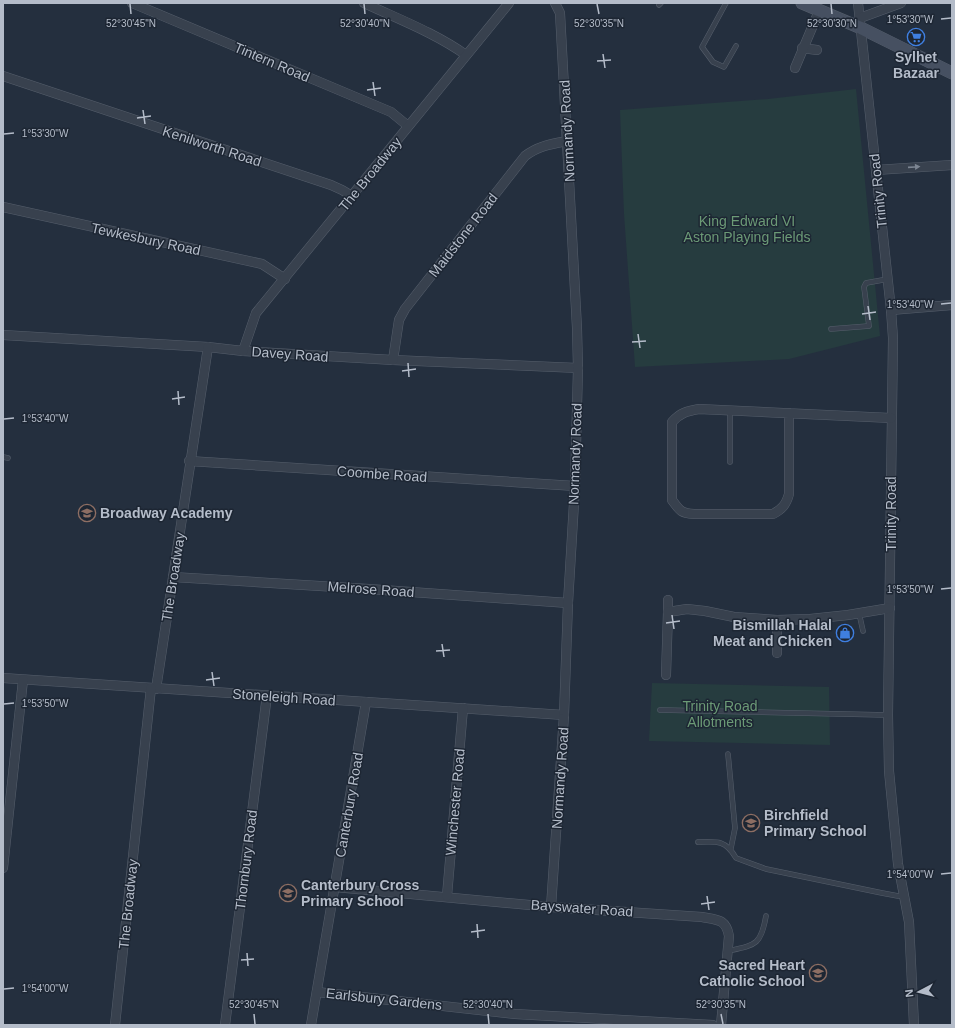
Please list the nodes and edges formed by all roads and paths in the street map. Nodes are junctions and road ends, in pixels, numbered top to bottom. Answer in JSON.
{"nodes":[{"id":1,"x":132,"y":3,"type":"edge"},
{"id":2,"x":364,"y":3,"type":"edge"},
{"id":3,"x":509,"y":3,"type":"edge"},
{"id":4,"x":555,"y":3,"type":"edge"},
{"id":5,"x":726,"y":3,"type":"edge"},
{"id":6,"x":802,"y":3,"type":"edge"},
{"id":7,"x":858,"y":3,"type":"edge"},
{"id":8,"x":901,"y":3,"type":"edge"},
{"id":9,"x":819,"y":11,"type":"junction"},
{"id":10,"x":860,"y":23,"type":"junction"},
{"id":11,"x":736,"y":46,"type":"dead end"},
{"id":12,"x":802,"y":48,"type":"junction"},
{"id":13,"x":817,"y":50,"type":"dead end"},
{"id":14,"x":466,"y":55,"type":"junction"},
{"id":15,"x":795,"y":68,"type":"dead end"},
{"id":16,"x":952,"y":73,"type":"edge"},
{"id":17,"x":3,"y":76,"type":"edge"},
{"id":18,"x":408,"y":126,"type":"junction"},
{"id":19,"x":567,"y":141,"type":"junction"},
{"id":20,"x":952,"y":165,"type":"edge"},
{"id":21,"x":876,"y":170,"type":"junction"},
{"id":22,"x":352,"y":196,"type":"junction"},
{"id":23,"x":3,"y":207,"type":"edge"},
{"id":24,"x":285,"y":279,"type":"junction"},
{"id":25,"x":888,"y":279,"type":"junction"},
{"id":26,"x":952,"y":305,"type":"edge"},
{"id":27,"x":891,"y":310,"type":"junction"},
{"id":28,"x":831,"y":329,"type":"dead end"},
{"id":29,"x":3,"y":335,"type":"edge"},
{"id":30,"x":208,"y":347,"type":"junction"},
{"id":31,"x":243,"y":351,"type":"junction"},
{"id":32,"x":393,"y":360,"type":"junction"},
{"id":33,"x":578,"y":368,"type":"junction"},
{"id":34,"x":730,"y":410,"type":"junction"},
{"id":35,"x":789,"y":413,"type":"junction"},
{"id":36,"x":891,"y":418,"type":"junction"},
{"id":37,"x":190,"y":461,"type":"junction"},
{"id":38,"x":730,"y":462,"type":"dead end"},
{"id":39,"x":575,"y":486,"type":"junction"},
{"id":40,"x":173,"y":577,"type":"junction"},
{"id":41,"x":668,"y":600,"type":"dead end"},
{"id":42,"x":568,"y":603,"type":"junction"},
{"id":43,"x":890,"y":608,"type":"junction"},
{"id":44,"x":668,"y":612,"type":"junction"},
{"id":45,"x":859,"y":613,"type":"junction"},
{"id":46,"x":777,"y":620,"type":"junction"},
{"id":47,"x":863,"y":631,"type":"dead end"},
{"id":48,"x":777,"y":653,"type":"dead end"},
{"id":49,"x":666,"y":675,"type":"dead end"},
{"id":50,"x":3,"y":678,"type":"edge"},
{"id":51,"x":23,"y":680,"type":"junction"},
{"id":52,"x":153,"y":689,"type":"junction"},
{"id":53,"x":267,"y":695,"type":"junction"},
{"id":54,"x":366,"y":702,"type":"junction"},
{"id":55,"x":464,"y":708,"type":"junction"},
{"id":56,"x":660,"y":710,"type":"dead end"},
{"id":57,"x":888,"y":714,"type":"junction"},
{"id":58,"x":564,"y":715,"type":"junction"},
{"id":59,"x":728,"y":754,"type":"dead end"},
{"id":60,"x":698,"y":842,"type":"dead end"},
{"id":61,"x":731,"y":848,"type":"junction"},
{"id":62,"x":3,"y":868,"type":"edge"},
{"id":63,"x":335,"y":887,"type":"junction"},
{"id":64,"x":904,"y":895,"type":"junction"},
{"id":65,"x":447,"y":896,"type":"junction"},
{"id":66,"x":551,"y":906,"type":"junction"},
{"id":67,"x":766,"y":916,"type":"dead end"},
{"id":68,"x":728,"y":951,"type":"junction"},
{"id":69,"x":317,"y":992,"type":"junction"},
{"id":70,"x":115,"y":1025,"type":"edge"},
{"id":71,"x":225,"y":1025,"type":"edge"},
{"id":72,"x":311,"y":1025,"type":"edge"},
{"id":73,"x":713,"y":1025,"type":"edge"},
{"id":74,"x":721,"y":1025,"type":"edge"},
{"id":75,"x":914,"y":1025,"type":"edge"}],
"edges":[{"from":1,"to":18,"type":"street","name":"Tintern Road"},
{"from":2,"to":14,"type":"street"},
{"from":3,"to":14,"type":"street","name":"The Broadway"},
{"from":4,"to":19,"type":"street","name":"Normandy Road"},
{"from":5,"to":11,"type":"lane"},
{"from":6,"to":9,"type":"main road"},
{"from":7,"to":10,"type":"street","name":"Trinity Road"},
{"from":8,"to":10,"type":"street"},
{"from":9,"to":10,"type":"main road"},
{"from":9,"to":12,"type":"street"},
{"from":10,"to":16,"type":"main road"},
{"from":10,"to":21,"type":"street","name":"Trinity Road"},
{"from":12,"to":13,"type":"street"},
{"from":12,"to":15,"type":"street"},
{"from":14,"to":18,"type":"street","name":"The Broadway"},
{"from":17,"to":22,"type":"street","name":"Kenilworth Road"},
{"from":18,"to":22,"type":"street","name":"The Broadway"},
{"from":19,"to":32,"type":"street","name":"Maidstone Road"},
{"from":19,"to":33,"type":"street","name":"Normandy Road"},
{"from":21,"to":20,"type":"street","one_way":true},
{"from":21,"to":25,"type":"street","name":"Trinity Road"},
{"from":22,"to":24,"type":"street","name":"The Broadway"},
{"from":23,"to":24,"type":"street","name":"Tewkesbury Road"},
{"from":24,"to":31,"type":"street","name":"The Broadway"},
{"from":25,"to":27,"type":"street","name":"Trinity Road"},
{"from":25,"to":28,"type":"lane"},
{"from":26,"to":27,"type":"street"},
{"from":27,"to":36,"type":"street","name":"Trinity Road"},
{"from":29,"to":30,"type":"street","name":"Davey Road"},
{"from":30,"to":31,"type":"street","name":"Davey Road"},
{"from":30,"to":37,"type":"street","name":"The Broadway"},
{"from":31,"to":32,"type":"street","name":"Davey Road"},
{"from":32,"to":33,"type":"street","name":"Davey Road"},
{"from":33,"to":39,"type":"street","name":"Normandy Road"},
{"from":34,"to":35,"type":"street"},
{"from":34,"to":35,"type":"street"},
{"from":34,"to":38,"type":"lane"},
{"from":35,"to":36,"type":"street"},
{"from":36,"to":43,"type":"street","name":"Trinity Road"},
{"from":37,"to":39,"type":"street","name":"Coombe Road"},
{"from":37,"to":40,"type":"street","name":"The Broadway"},
{"from":39,"to":42,"type":"street","name":"Normandy Road"},
{"from":40,"to":42,"type":"street","name":"Melrose Road"},
{"from":40,"to":52,"type":"street","name":"The Broadway"},
{"from":41,"to":44,"type":"street"},
{"from":42,"to":58,"type":"street","name":"Normandy Road"},
{"from":43,"to":45,"type":"street"},
{"from":43,"to":57,"type":"street","name":"Trinity Road"},
{"from":44,"to":46,"type":"street"},
{"from":44,"to":49,"type":"street"},
{"from":45,"to":46,"type":"street"},
{"from":45,"to":47,"type":"lane"},
{"from":46,"to":48,"type":"street"},
{"from":50,"to":51,"type":"street","name":"Stoneleigh Road"},
{"from":51,"to":52,"type":"street","name":"Stoneleigh Road"},
{"from":51,"to":62,"type":"street"},
{"from":52,"to":53,"type":"street","name":"Stoneleigh Road"},
{"from":52,"to":70,"type":"street","name":"The Broadway"},
{"from":53,"to":54,"type":"street","name":"Stoneleigh Road"},
{"from":53,"to":71,"type":"street","name":"Thornbury Road"},
{"from":54,"to":55,"type":"street","name":"Stoneleigh Road"},
{"from":54,"to":63,"type":"street","name":"Canterbury Road"},
{"from":55,"to":58,"type":"street","name":"Stoneleigh Road"},
{"from":55,"to":65,"type":"street","name":"Winchester Road"},
{"from":56,"to":57,"type":"lane"},
{"from":57,"to":64,"type":"street","name":"Trinity Road"},
{"from":58,"to":66,"type":"street","name":"Normandy Road"},
{"from":59,"to":61,"type":"lane"},
{"from":60,"to":61,"type":"lane"},
{"from":61,"to":64,"type":"lane"},
{"from":63,"to":65,"type":"street","name":"Bayswater Road"},
{"from":63,"to":69,"type":"street","name":"Canterbury Road"},
{"from":64,"to":75,"type":"street","name":"Trinity Road"},
{"from":65,"to":66,"type":"street","name":"Bayswater Road"},
{"from":66,"to":68,"type":"street","name":"Bayswater Road"},
{"from":67,"to":68,"type":"lane"},
{"from":68,"to":74,"type":"street","name":"Bayswater Road"},
{"from":69,"to":72,"type":"street","name":"Canterbury Road"},
{"from":69,"to":73,"type":"street","name":"Earlsbury Gardens"}]}
